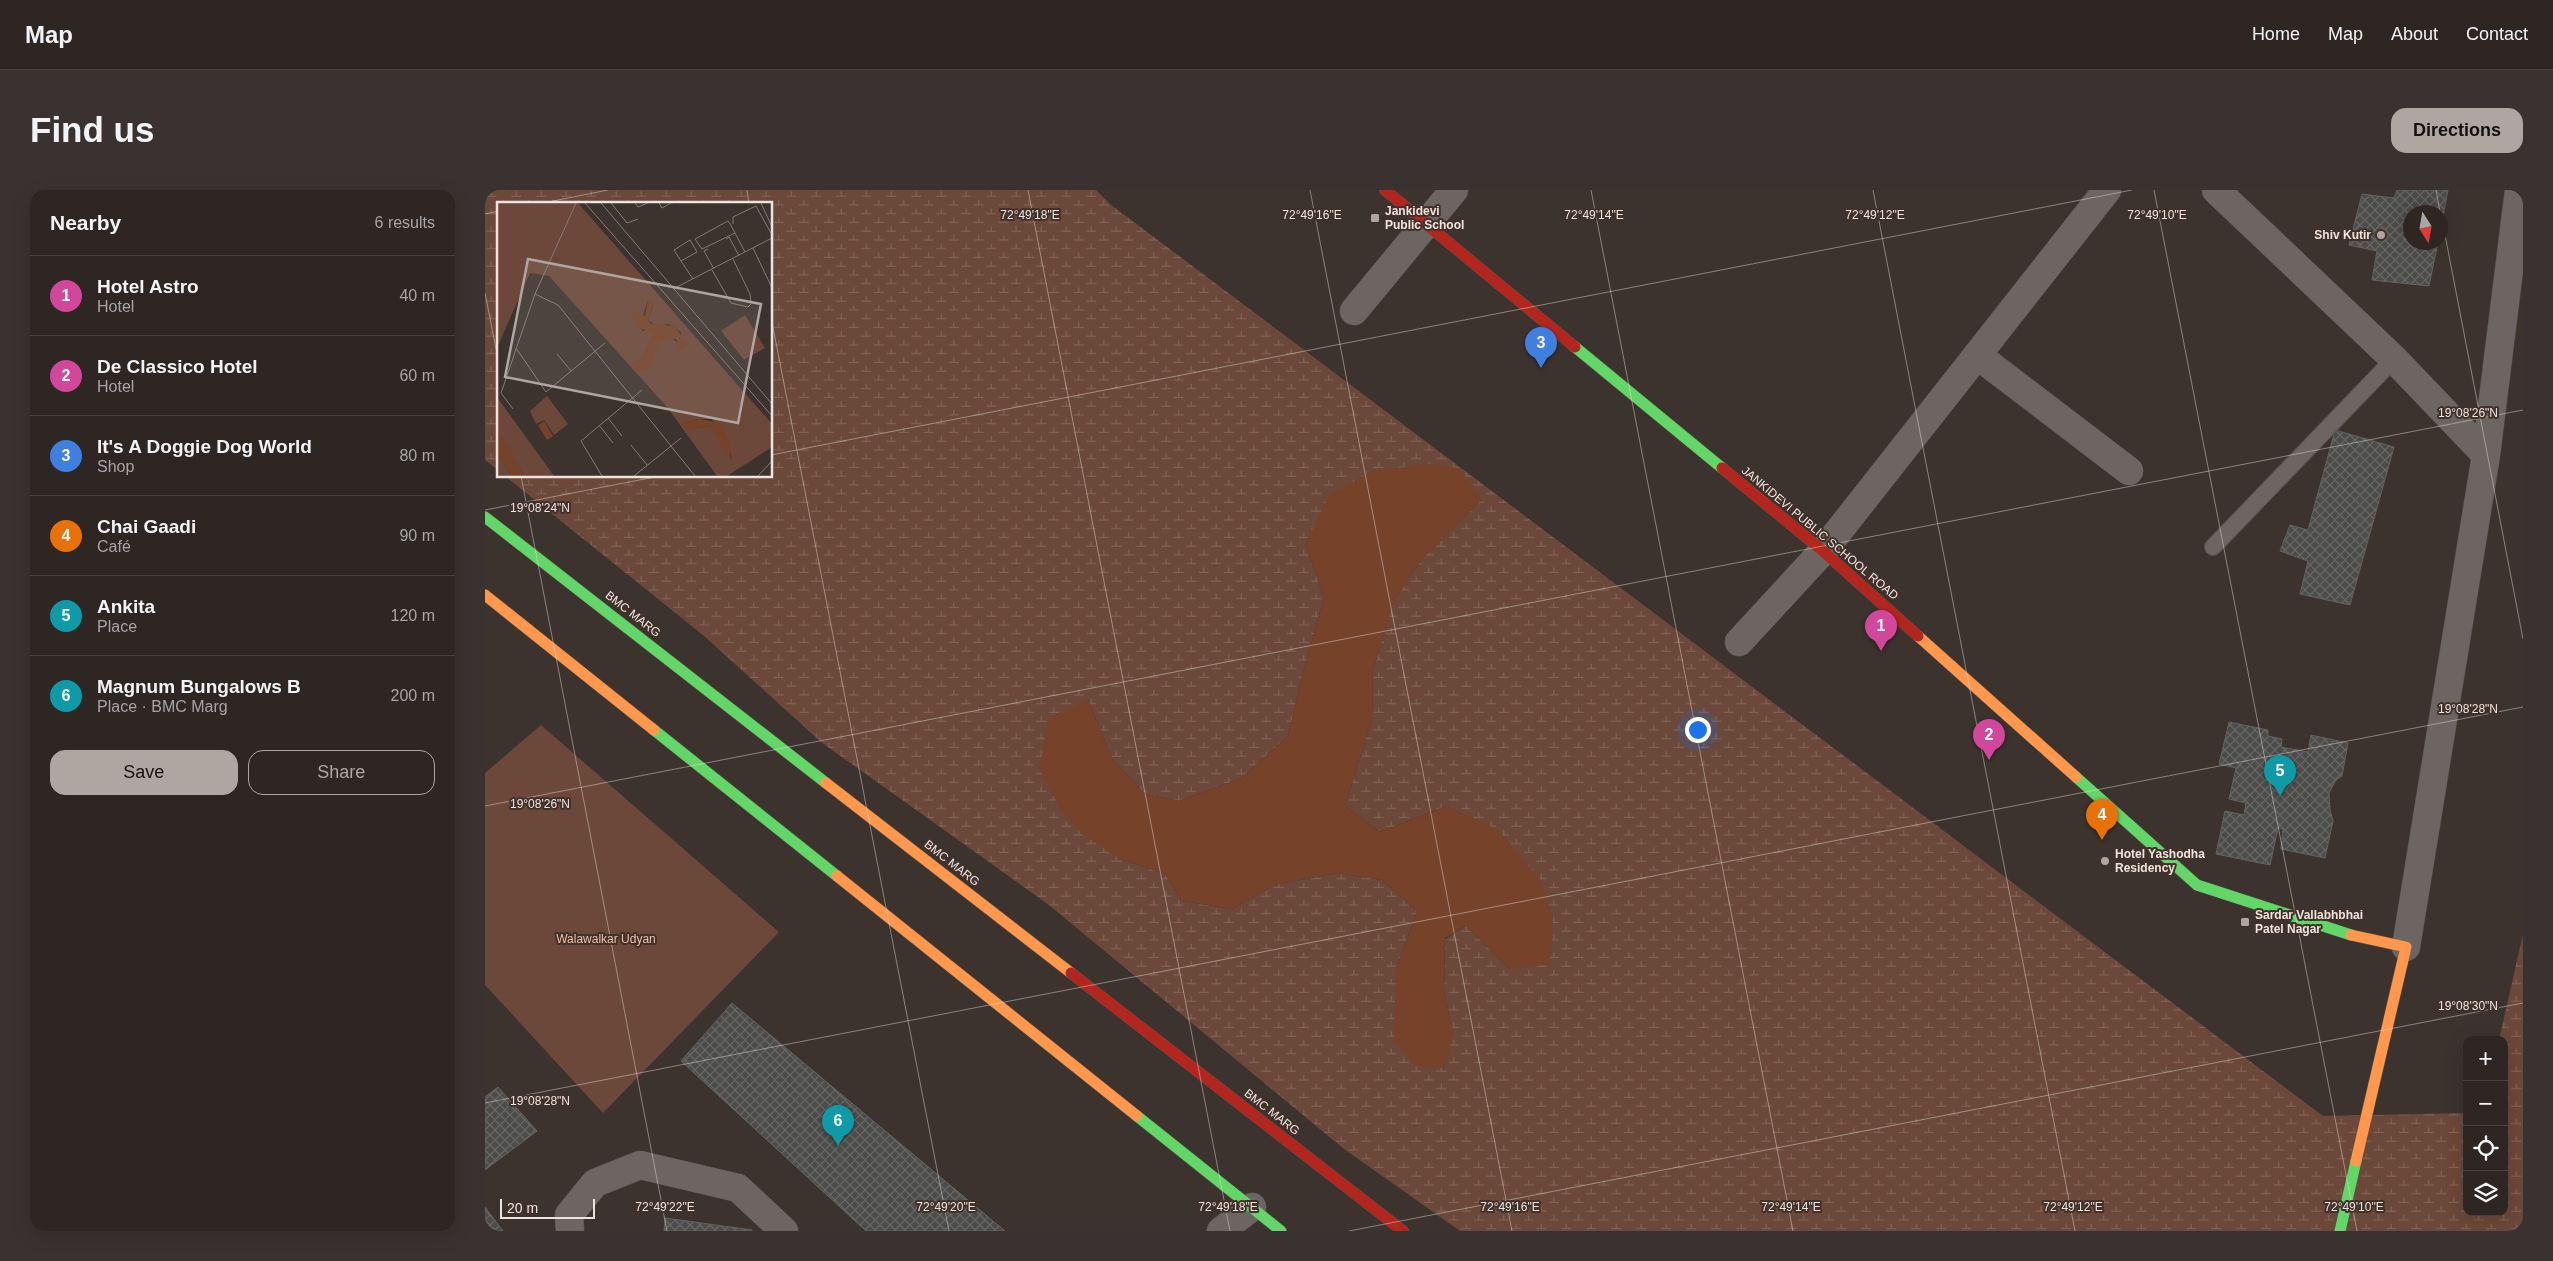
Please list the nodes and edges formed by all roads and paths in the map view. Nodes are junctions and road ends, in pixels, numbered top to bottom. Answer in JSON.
{"nodes":[{"id":1,"x":1385,"y":190,"type":"edge"},
{"id":2,"x":1454,"y":190,"type":"edge"},
{"id":3,"x":2107,"y":190,"type":"edge"},
{"id":4,"x":2216,"y":190,"type":"edge"},
{"id":5,"x":2519,"y":190,"type":"edge"},
{"id":6,"x":1425,"y":225,"type":"junction"},
{"id":7,"x":1354,"y":312,"type":"dead end"},
{"id":8,"x":1977,"y":355,"type":"junction"},
{"id":9,"x":2394,"y":360,"type":"junction"},
{"id":10,"x":2486,"y":455,"type":"junction"},
{"id":11,"x":2129,"y":471,"type":"dead end"},
{"id":12,"x":485,"y":517,"type":"edge"},
{"id":13,"x":2213,"y":547,"type":"dead end"},
{"id":14,"x":1823,"y":551,"type":"junction"},
{"id":15,"x":485,"y":595,"type":"edge"},
{"id":16,"x":1739,"y":642,"type":"dead end"},
{"id":17,"x":2406,"y":947,"type":"junction"},
{"id":18,"x":1252,"y":1207,"type":"junction"},
{"id":19,"x":570,"y":1231,"type":"edge"},
{"id":20,"x":784,"y":1231,"type":"edge"},
{"id":21,"x":1221,"y":1231,"type":"edge"},
{"id":22,"x":1281,"y":1231,"type":"edge"},
{"id":23,"x":1403,"y":1231,"type":"edge"},
{"id":24,"x":2340,"y":1231,"type":"edge"}],
"edges":[{"from":1,"to":6,"type":"street","name":"JANKIDEVI PUBLIC SCHOOL ROAD"},
{"from":2,"to":6,"type":"street"},
{"from":3,"to":8,"type":"street"},
{"from":4,"to":9,"type":"street"},
{"from":5,"to":10,"type":"street"},
{"from":6,"to":7,"type":"street"},
{"from":6,"to":14,"type":"street","name":"JANKIDEVI PUBLIC SCHOOL ROAD"},
{"from":8,"to":11,"type":"street"},
{"from":8,"to":14,"type":"street"},
{"from":9,"to":10,"type":"street"},
{"from":9,"to":13,"type":"lane"},
{"from":10,"to":17,"type":"street"},
{"from":12,"to":23,"type":"street","name":"BMC MARG"},
{"from":14,"to":16,"type":"street"},
{"from":14,"to":17,"type":"street","name":"JANKIDEVI PUBLIC SCHOOL ROAD"},
{"from":15,"to":18,"type":"street"},
{"from":17,"to":24,"type":"street"},
{"from":18,"to":21,"type":"street"},
{"from":18,"to":22,"type":"street"},
{"from":19,"to":20,"type":"street"}]}
